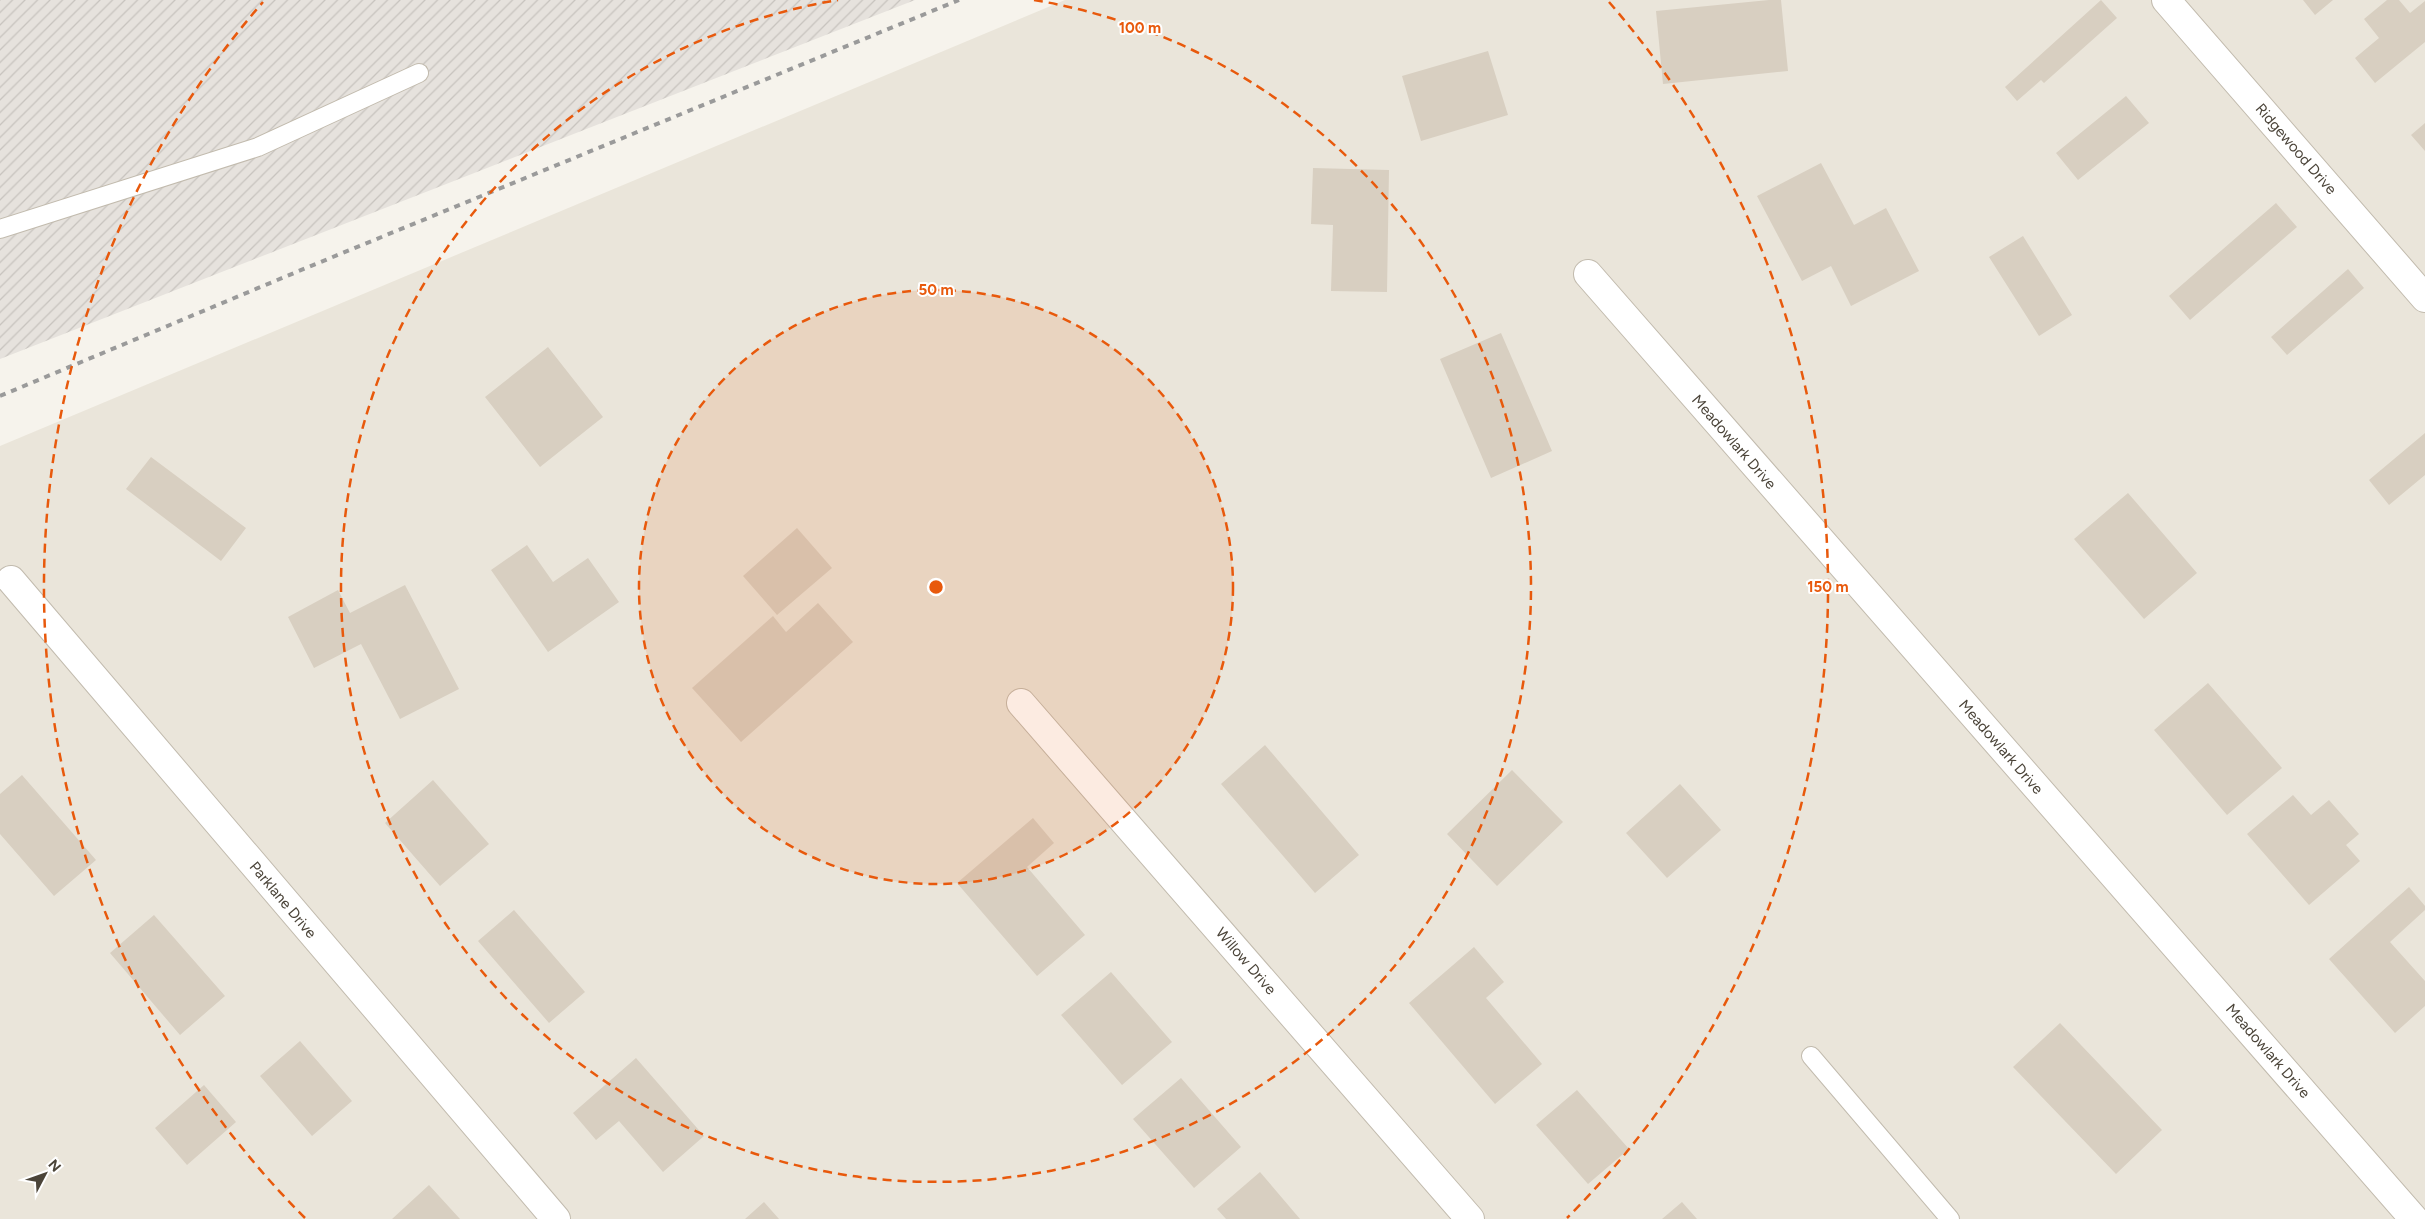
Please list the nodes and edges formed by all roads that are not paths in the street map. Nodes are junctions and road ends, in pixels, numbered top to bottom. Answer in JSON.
{"nodes":[{"id":1,"x":2166,"y":0,"type":"edge"},
{"id":2,"x":419,"y":73,"type":"dead end"},
{"id":3,"x":0,"y":230,"type":"edge"},
{"id":4,"x":1588,"y":274,"type":"dead end"},
{"id":5,"x":2425,"y":298,"type":"edge"},
{"id":6,"x":12,"y":580,"type":"dead end"},
{"id":7,"x":1021,"y":703,"type":"dead end"},
{"id":8,"x":1811,"y":1056,"type":"dead end"},
{"id":9,"x":556,"y":1219,"type":"edge"},
{"id":10,"x":1470,"y":1219,"type":"edge"},
{"id":11,"x":1950,"y":1219,"type":"edge"},
{"id":12,"x":2414,"y":1219,"type":"edge"}],
"edges":[{"from":1,"to":5,"type":"street","name":"Ridgewood Drive"},
{"from":2,"to":3,"type":"lane"},
{"from":4,"to":12,"type":"street","name":"Meadowlark Drive"},
{"from":6,"to":9,"type":"street","name":"Parklane Drive"},
{"from":7,"to":10,"type":"street","name":"Willow Drive"},
{"from":8,"to":11,"type":"lane"}]}
